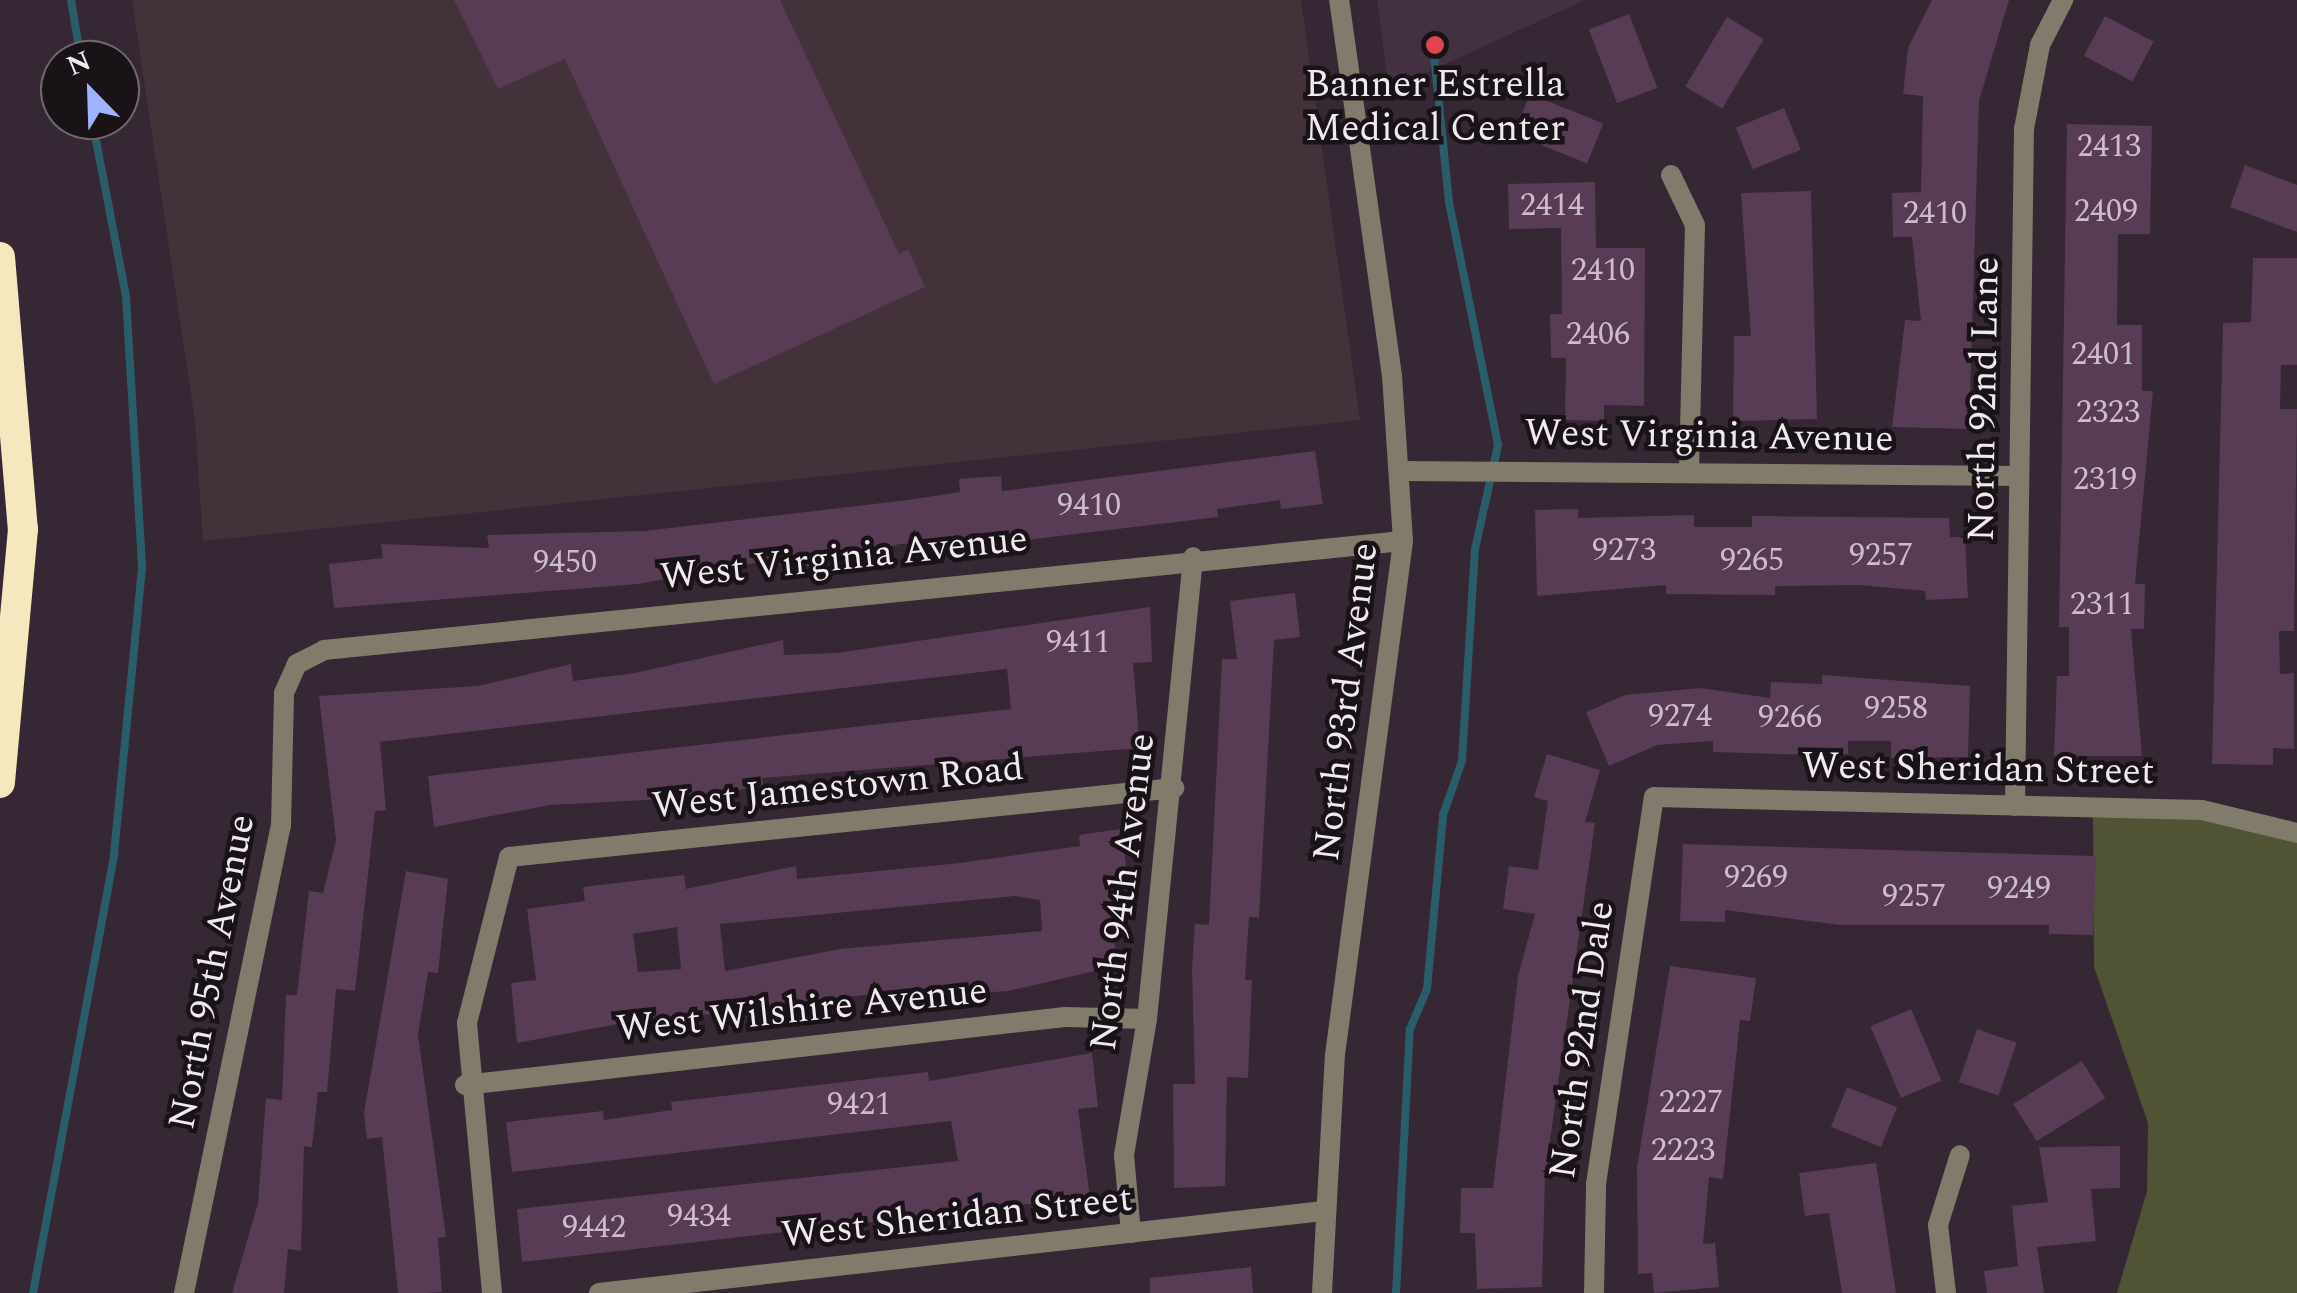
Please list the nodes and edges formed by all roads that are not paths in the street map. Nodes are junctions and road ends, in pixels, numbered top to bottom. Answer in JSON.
{"nodes":[{"id":1,"x":1339,"y":0,"type":"edge"},
{"id":2,"x":2063,"y":0,"type":"edge"},
{"id":3,"x":1671,"y":175,"type":"dead end"},
{"id":4,"x":0,"y":257,"type":"edge"},
{"id":5,"x":1689,"y":470,"type":"junction"},
{"id":6,"x":1399,"y":471,"type":"junction"},
{"id":7,"x":2019,"y":476,"type":"junction"},
{"id":8,"x":1403,"y":541,"type":"junction"},
{"id":9,"x":1193,"y":557,"type":"junction"},
{"id":10,"x":297,"y":664,"type":"joint"},
{"id":11,"x":0,"y":783,"type":"edge"},
{"id":12,"x":1174,"y":788,"type":"junction"},
{"id":13,"x":1654,"y":797,"type":"joint"},
{"id":14,"x":2014,"y":806,"type":"junction"},
{"id":15,"x":2297,"y":833,"type":"edge"},
{"id":16,"x":1147,"y":1018,"type":"junction"},
{"id":17,"x":466,"y":1085,"type":"junction"},
{"id":18,"x":1960,"y":1155,"type":"dead end"},
{"id":19,"x":1322,"y":1210,"type":"junction"},
{"id":20,"x":1131,"y":1234,"type":"junction"},
{"id":21,"x":184,"y":1293,"type":"edge"},
{"id":22,"x":492,"y":1293,"type":"edge"},
{"id":23,"x":599,"y":1293,"type":"edge"},
{"id":24,"x":1322,"y":1293,"type":"edge"},
{"id":25,"x":1594,"y":1293,"type":"edge"},
{"id":26,"x":1946,"y":1293,"type":"edge"}],
"edges":[{"from":1,"to":6,"type":"street","name":"North 93rd Avenue"},
{"from":2,"to":7,"type":"street","name":"North 92nd Lane"},
{"from":3,"to":5,"type":"street"},
{"from":4,"to":11,"type":"highway"},
{"from":5,"to":6,"type":"street","name":"West Virginia Avenue"},
{"from":5,"to":7,"type":"street","name":"West Virginia Avenue"},
{"from":6,"to":8,"type":"street","name":"North 93rd Avenue"},
{"from":7,"to":14,"type":"street","name":"North 92nd Lane"},
{"from":8,"to":9,"type":"street","name":"West Virginia Avenue"},
{"from":8,"to":19,"type":"street","name":"North 93rd Avenue"},
{"from":9,"to":10,"type":"street","name":"West Virginia Avenue"},
{"from":9,"to":12,"type":"street","name":"North 94th Avenue"},
{"from":10,"to":21,"type":"street","name":"North 95th Avenue"},
{"from":12,"to":16,"type":"street","name":"North 94th Avenue"},
{"from":12,"to":17,"type":"street","name":"West Jamestown Road"},
{"from":13,"to":14,"type":"street","name":"West Sheridan Street"},
{"from":13,"to":25,"type":"street","name":"North 92nd Dale"},
{"from":14,"to":15,"type":"street","name":"West Sheridan Street"},
{"from":16,"to":17,"type":"street","name":"West Wilshire Avenue"},
{"from":16,"to":20,"type":"street","name":"North 94th Avenue"},
{"from":17,"to":22,"type":"street"},
{"from":18,"to":26,"type":"street"},
{"from":19,"to":20,"type":"street","name":"West Sheridan Street"},
{"from":19,"to":24,"type":"street","name":"North 93rd Avenue"},
{"from":20,"to":23,"type":"street","name":"West Sheridan Street"}]}
